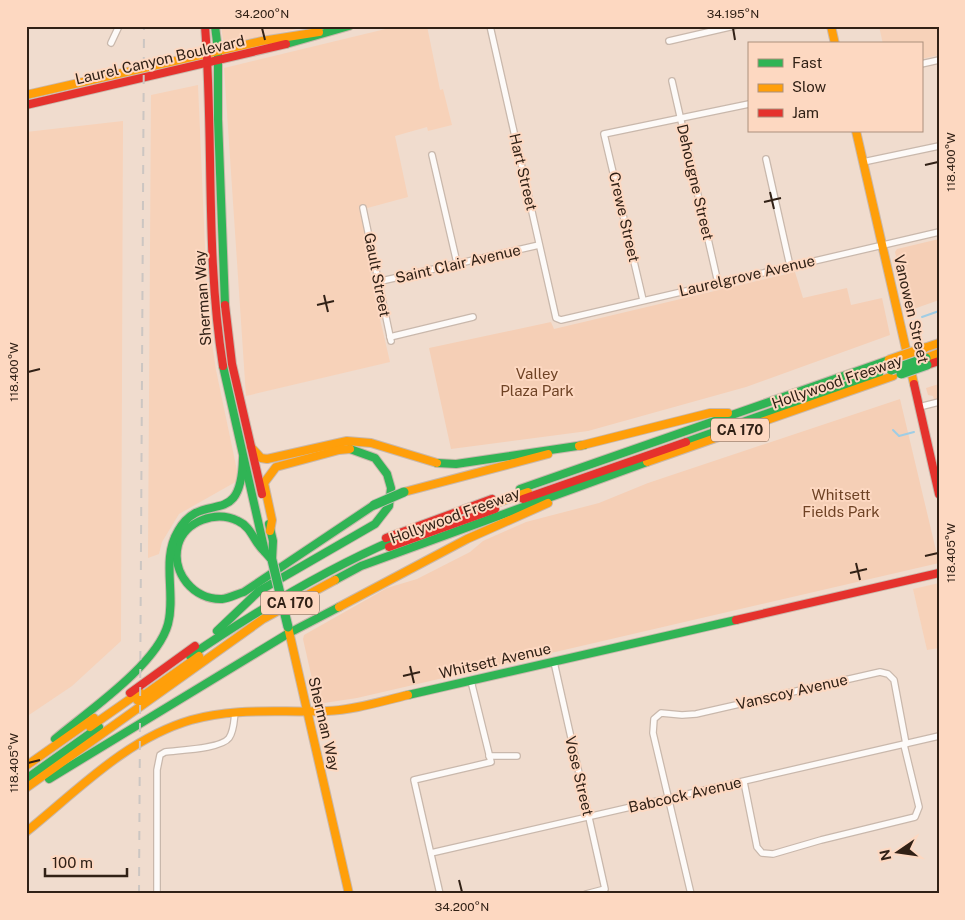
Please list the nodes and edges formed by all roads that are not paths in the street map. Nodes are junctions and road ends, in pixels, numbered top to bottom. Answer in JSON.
{"nodes":[{"id":1,"x":119,"y":26,"type":"edge"},
{"id":2,"x":205,"y":26,"type":"edge"},
{"id":3,"x":215,"y":26,"type":"edge"},
{"id":4,"x":349,"y":26,"type":"edge"},
{"id":5,"x":490,"y":26,"type":"edge"},
{"id":6,"x":734,"y":26,"type":"edge"},
{"id":7,"x":831,"y":26,"type":"edge"},
{"id":8,"x":328,"y":31,"type":"junction"},
{"id":9,"x":669,"y":41,"type":"dead end"},
{"id":10,"x":835,"y":42,"type":"edge"},
{"id":11,"x":111,"y":43,"type":"dead end"},
{"id":12,"x":218,"y":50,"type":"junction"},
{"id":13,"x":207,"y":53,"type":"junction"},
{"id":14,"x":939,"y":60,"type":"edge"},
{"id":15,"x":218,"y":61,"type":"junction"},
{"id":16,"x":207,"y":64,"type":"junction"},
{"id":17,"x":922,"y":64,"type":"edge"},
{"id":18,"x":672,"y":81,"type":"dead end"},
{"id":19,"x":26,"y":95,"type":"edge"},
{"id":20,"x":748,"y":104,"type":"edge"},
{"id":21,"x":26,"y":105,"type":"edge"},
{"id":22,"x":681,"y":119,"type":"junction"},
{"id":23,"x":856,"y":132,"type":"edge"},
{"id":24,"x":939,"y":146,"type":"edge"},
{"id":25,"x":432,"y":155,"type":"dead end"},
{"id":26,"x":766,"y":159,"type":"dead end"},
{"id":27,"x":863,"y":162,"type":"junction"},
{"id":28,"x":215,"y":180,"type":"junction"},
{"id":29,"x":363,"y":208,"type":"dead end"},
{"id":30,"x":939,"y":232,"type":"edge"},
{"id":31,"x":539,"y":245,"type":"junction"},
{"id":32,"x":882,"y":245,"type":"junction"},
{"id":33,"x":457,"y":264,"type":"junction"},
{"id":34,"x":790,"y":266,"type":"junction"},
{"id":35,"x":377,"y":282,"type":"junction"},
{"id":36,"x":718,"y":283,"type":"junction"},
{"id":37,"x":643,"y":300,"type":"junction"},
{"id":38,"x":215,"y":308,"type":"junction"},
{"id":39,"x":225,"y":308,"type":"junction"},
{"id":40,"x":473,"y":317,"type":"dead end"},
{"id":41,"x":556,"y":318,"type":"joint"},
{"id":42,"x":222,"y":329,"type":"junction"},
{"id":43,"x":939,"y":343,"type":"edge"},
{"id":44,"x":939,"y":349,"type":"edge"},
{"id":45,"x":939,"y":353,"type":"edge"},
{"id":46,"x":925,"y":356,"type":"junction"},
{"id":47,"x":939,"y":361,"type":"edge"},
{"id":48,"x":227,"y":364,"type":"junction"},
{"id":49,"x":891,"y":368,"type":"junction"},
{"id":50,"x":939,"y":402,"type":"edge"},
{"id":51,"x":919,"y":407,"type":"junction"},
{"id":52,"x":738,"y":413,"type":"junction"},
{"id":53,"x":584,"y":445,"type":"junction"},
{"id":54,"x":251,"y":447,"type":"junction"},
{"id":55,"x":243,"y":458,"type":"junction"},
{"id":56,"x":588,"y":484,"type":"junction"},
{"id":57,"x":939,"y":494,"type":"edge"},
{"id":58,"x":270,"y":531,"type":"junction"},
{"id":59,"x":265,"y":552,"type":"junction"},
{"id":60,"x":272,"y":560,"type":"junction"},
{"id":61,"x":939,"y":573,"type":"edge"},
{"id":62,"x":288,"y":630,"type":"junction"},
{"id":63,"x":217,"y":631,"type":"junction"},
{"id":64,"x":554,"y":662,"type":"junction"},
{"id":65,"x":472,"y":681,"type":"junction"},
{"id":66,"x":235,"y":712,"type":"junction"},
{"id":67,"x":308,"y":712,"type":"junction"},
{"id":68,"x":939,"y":736,"type":"edge"},
{"id":69,"x":905,"y":744,"type":"junction"},
{"id":70,"x":517,"y":756,"type":"dead end"},
{"id":71,"x":490,"y":759,"type":"junction"},
{"id":72,"x":26,"y":766,"type":"edge"},
{"id":73,"x":26,"y":773,"type":"edge"},
{"id":74,"x":26,"y":778,"type":"edge"},
{"id":75,"x":744,"y":782,"type":"junction"},
{"id":76,"x":26,"y":789,"type":"edge"},
{"id":77,"x":669,"y":799,"type":"junction"},
{"id":78,"x":589,"y":817,"type":"junction"},
{"id":79,"x":26,"y":832,"type":"edge"},
{"id":80,"x":431,"y":853,"type":"junction"},
{"id":81,"x":157,"y":894,"type":"edge"},
{"id":82,"x":349,"y":894,"type":"edge"},
{"id":83,"x":440,"y":894,"type":"edge"},
{"id":84,"x":586,"y":894,"type":"edge"},
{"id":85,"x":691,"y":894,"type":"edge"}],
"edges":[{"from":1,"to":11,"type":"street"},
{"from":2,"to":13,"type":"main road","name":"Sherman Way"},
{"from":3,"to":12,"type":"main road","name":"Sherman Way"},
{"from":4,"to":8,"type":"main road","name":"Laurel Canyon Boulevard"},
{"from":5,"to":31,"type":"street","name":"Hart Street"},
{"from":6,"to":9,"type":"street"},
{"from":7,"to":10,"type":"main road"},
{"from":8,"to":12,"type":"main road","name":"Laurel Canyon Boulevard"},
{"from":8,"to":15,"type":"main road","name":"Laurel Canyon Boulevard"},
{"from":12,"to":13,"type":"main road","name":"Laurel Canyon Boulevard"},
{"from":12,"to":15,"type":"main road","name":"Sherman Way"},
{"from":13,"to":16,"type":"main road","name":"Sherman Way"},
{"from":13,"to":19,"type":"main road","name":"Laurel Canyon Boulevard"},
{"from":14,"to":17,"type":"street"},
{"from":15,"to":16,"type":"main road","name":"Laurel Canyon Boulevard"},
{"from":15,"to":28,"type":"main road","name":"Sherman Way"},
{"from":16,"to":21,"type":"main road","name":"Laurel Canyon Boulevard"},
{"from":16,"to":28,"type":"main road","name":"Sherman Way"},
{"from":18,"to":22,"type":"street","name":"Dehougne Street"},
{"from":20,"to":22,"type":"street"},
{"from":22,"to":36,"type":"street","name":"Dehougne Street"},
{"from":22,"to":37,"type":"street","name":"Crewe Street"},
{"from":23,"to":27,"type":"main road","name":"Vanowen Street"},
{"from":24,"to":27,"type":"street"},
{"from":25,"to":33,"type":"street"},
{"from":26,"to":34,"type":"street"},
{"from":27,"to":32,"type":"main road","name":"Vanowen Street"},
{"from":28,"to":38,"type":"main road","name":"Sherman Way"},
{"from":28,"to":39,"type":"main road","name":"Sherman Way"},
{"from":29,"to":35,"type":"street","name":"Gault Street"},
{"from":30,"to":32,"type":"street","name":"Laurelgrove Avenue"},
{"from":31,"to":33,"type":"street","name":"Saint Clair Avenue"},
{"from":31,"to":41,"type":"street","name":"Hart Street"},
{"from":32,"to":34,"type":"street","name":"Laurelgrove Avenue"},
{"from":32,"to":51,"type":"main road","name":"Vanowen Street"},
{"from":33,"to":35,"type":"street","name":"Saint Clair Avenue"},
{"from":34,"to":36,"type":"street","name":"Laurelgrove Avenue"},
{"from":35,"to":40,"type":"street","name":"Gault Street"},
{"from":36,"to":37,"type":"street","name":"Laurelgrove Avenue"},
{"from":37,"to":41,"type":"street","name":"Laurelgrove Avenue"},
{"from":38,"to":39,"type":"main road"},
{"from":38,"to":42,"type":"main road","name":"Sherman Way"},
{"from":39,"to":42,"type":"main road","name":"Sherman Way"},
{"from":42,"to":48,"type":"main road","name":"Sherman Way"},
{"from":43,"to":46,"type":"main road","name":"Hollywood Freeway","number":"CA 170"},
{"from":44,"to":46,"type":"main road"},
{"from":45,"to":46,"type":"main road"},
{"from":46,"to":47,"type":"main road","name":"Hollywood Freeway","number":"CA 170"},
{"from":46,"to":49,"type":"main road","name":"Hollywood Freeway","number":"CA 170","bridge":true},
{"from":46,"to":49,"type":"main road","name":"Hollywood Freeway","number":"CA 170","bridge":true},
{"from":48,"to":54,"type":"main road","name":"Sherman Way"},
{"from":48,"to":55,"type":"main road","name":"Sherman Way"},
{"from":49,"to":52,"type":"main road","name":"Hollywood Freeway","number":"CA 170"},
{"from":49,"to":56,"type":"main road","name":"Hollywood Freeway","number":"CA 170"},
{"from":49,"to":73,"type":"main road"},
{"from":49,"to":74,"type":"main road"},
{"from":50,"to":51,"type":"street"},
{"from":51,"to":57,"type":"main road","name":"Vanowen Street"},
{"from":52,"to":53,"type":"main road"},
{"from":52,"to":63,"type":"main road","name":"Hollywood Freeway","number":"CA 170"},
{"from":53,"to":54,"type":"main road"},
{"from":53,"to":59,"type":"main road","bridge":true},
{"from":54,"to":58,"type":"main road","name":"Sherman Way"},
{"from":55,"to":59,"type":"main road","name":"Sherman Way"},
{"from":55,"to":72,"type":"main road"},
{"from":56,"to":62,"type":"main road"},
{"from":56,"to":76,"type":"main road","name":"Hollywood Freeway","number":"CA 170"},
{"from":58,"to":60,"type":"main road","name":"Sherman Way"},
{"from":58,"to":63,"type":"main road"},
{"from":59,"to":60,"type":"main road","name":"Sherman Way"},
{"from":60,"to":62,"type":"main road","name":"Sherman Way","bridge":true},
{"from":61,"to":64,"type":"main road","name":"Whitsett Avenue"},
{"from":62,"to":67,"type":"main road","name":"Sherman Way"},
{"from":62,"to":76,"type":"main road"},
{"from":63,"to":72,"type":"main road","name":"Hollywood Freeway","number":"CA 170"},
{"from":64,"to":65,"type":"main road","name":"Whitsett Avenue"},
{"from":64,"to":78,"type":"street","name":"Vose Street"},
{"from":65,"to":67,"type":"main road","name":"Whitsett Avenue"},
{"from":65,"to":71,"type":"street"},
{"from":66,"to":67,"type":"main road","name":"Whitsett Avenue"},
{"from":66,"to":79,"type":"main road","name":"Whitsett Avenue"},
{"from":66,"to":81,"type":"street"},
{"from":67,"to":82,"type":"main road","name":"Sherman Way"},
{"from":68,"to":69,"type":"street","name":"Babcock Avenue"},
{"from":69,"to":75,"type":"street","name":"Babcock Avenue"},
{"from":69,"to":75,"type":"street"},
{"from":69,"to":77,"type":"street","name":"Vanscoy Avenue"},
{"from":70,"to":71,"type":"street"},
{"from":71,"to":80,"type":"street"},
{"from":75,"to":77,"type":"street","name":"Babcock Avenue"},
{"from":77,"to":78,"type":"street","name":"Babcock Avenue"},
{"from":77,"to":85,"type":"street"},
{"from":78,"to":80,"type":"street","name":"Babcock Avenue"},
{"from":78,"to":84,"type":"street","name":"Vose Street"},
{"from":80,"to":83,"type":"street"}]}
